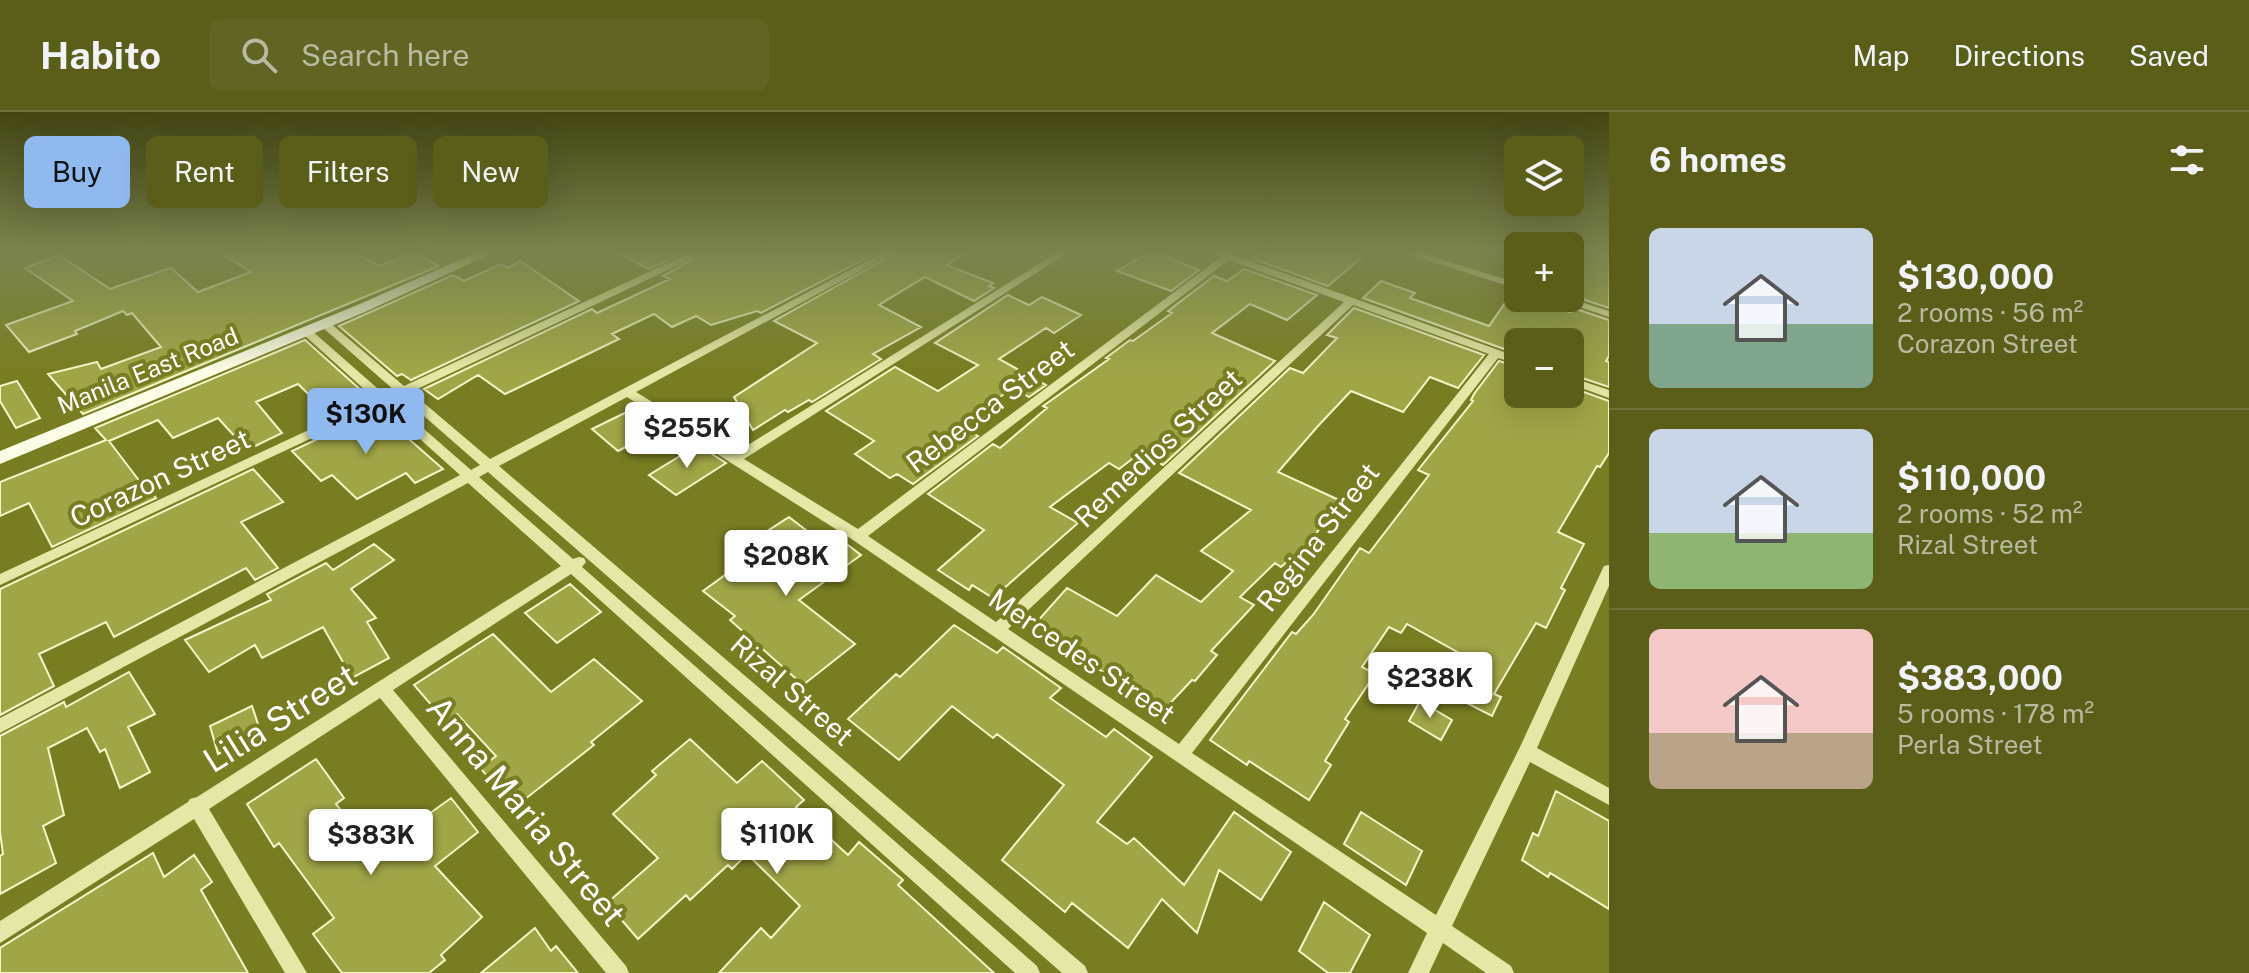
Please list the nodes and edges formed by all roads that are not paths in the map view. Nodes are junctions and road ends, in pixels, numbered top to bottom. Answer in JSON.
{"nodes":[{"id":1,"x":399,"y":291,"type":"edge"},
{"id":2,"x":616,"y":291,"type":"edge"},
{"id":3,"x":816,"y":291,"type":"edge"},
{"id":4,"x":1002,"y":291,"type":"edge"},
{"id":5,"x":1182,"y":291,"type":"edge"},
{"id":6,"x":1324,"y":291,"type":"edge"},
{"id":7,"x":1351,"y":301,"type":"junction"},
{"id":8,"x":1584,"y":306,"type":"edge"},
{"id":9,"x":1609,"y":314,"type":"edge"},
{"id":10,"x":325,"y":324,"type":"junction"},
{"id":11,"x":307,"y":332,"type":"junction"},
{"id":12,"x":1496,"y":353,"type":"junction"},
{"id":13,"x":1504,"y":356,"type":"edge"},
{"id":14,"x":1584,"y":385,"type":"edge"},
{"id":15,"x":404,"y":391,"type":"junction"},
{"id":16,"x":626,"y":391,"type":"junction"},
{"id":17,"x":1609,"y":394,"type":"edge"},
{"id":18,"x":384,"y":400,"type":"junction"},
{"id":19,"x":0,"y":458,"type":"edge"},
{"id":20,"x":737,"y":458,"type":"junction"},
{"id":21,"x":490,"y":464,"type":"junction"},
{"id":22,"x":468,"y":476,"type":"junction"},
{"id":23,"x":858,"y":536,"type":"junction"},
{"id":24,"x":591,"y":554,"type":"junction"},
{"id":25,"x":572,"y":567,"type":"junction"},
{"id":26,"x":1609,"y":570,"type":"edge"},
{"id":27,"x":0,"y":580,"type":"edge"},
{"id":28,"x":997,"y":630,"type":"junction"},
{"id":29,"x":701,"y":648,"type":"junction"},
{"id":30,"x":681,"y":664,"type":"junction"},
{"id":31,"x":383,"y":690,"type":"junction"},
{"id":32,"x":0,"y":726,"type":"edge"},
{"id":33,"x":1527,"y":751,"type":"junction"},
{"id":34,"x":1181,"y":754,"type":"junction"},
{"id":35,"x":1609,"y":797,"type":"edge"},
{"id":36,"x":196,"y":805,"type":"junction"},
{"id":37,"x":1440,"y":930,"type":"junction"},
{"id":38,"x":0,"y":933,"type":"edge"},
{"id":39,"x":297,"y":973,"type":"edge"},
{"id":40,"x":619,"y":973,"type":"edge"},
{"id":41,"x":1030,"y":973,"type":"edge"},
{"id":42,"x":1078,"y":973,"type":"edge"},
{"id":43,"x":1418,"y":973,"type":"edge"},
{"id":44,"x":1504,"y":973,"type":"edge"}],
"edges":[{"from":1,"to":10,"type":"main road","name":"Manila East Road"},
{"from":2,"to":15,"type":"street","name":"Corazon Street"},
{"from":3,"to":16,"type":"street"},
{"from":4,"to":20,"type":"street"},
{"from":5,"to":23,"type":"street","name":"Rebecca Street"},
{"from":6,"to":7,"type":"street"},
{"from":7,"to":12,"type":"street"},
{"from":7,"to":28,"type":"street","name":"Remedios Street"},
{"from":8,"to":9,"type":"street"},
{"from":10,"to":11,"type":"main road","name":"Manila East Road"},
{"from":10,"to":15,"type":"street","name":"Rizal Street"},
{"from":11,"to":18,"type":"street","name":"Rizal Street"},
{"from":11,"to":19,"type":"main road","name":"Manila East Road"},
{"from":12,"to":13,"type":"street"},
{"from":12,"to":34,"type":"street","name":"Regina Street"},
{"from":14,"to":17,"type":"street"},
{"from":15,"to":18,"type":"street","name":"Corazon Street"},
{"from":15,"to":21,"type":"street","name":"Rizal Street"},
{"from":16,"to":20,"type":"street","name":"Mercedes Street"},
{"from":16,"to":21,"type":"street"},
{"from":18,"to":22,"type":"street","name":"Rizal Street"},
{"from":18,"to":27,"type":"street","name":"Corazon Street"},
{"from":20,"to":23,"type":"street","name":"Mercedes Street"},
{"from":21,"to":22,"type":"street"},
{"from":21,"to":24,"type":"street","name":"Rizal Street"},
{"from":22,"to":25,"type":"street","name":"Rizal Street"},
{"from":22,"to":32,"type":"street"},
{"from":23,"to":28,"type":"street","name":"Mercedes Street"},
{"from":24,"to":25,"type":"street","name":"Lilia Street"},
{"from":24,"to":29,"type":"street","name":"Rizal Street"},
{"from":25,"to":30,"type":"street","name":"Rizal Street"},
{"from":25,"to":31,"type":"street","name":"Lilia Street"},
{"from":26,"to":33,"type":"street"},
{"from":28,"to":34,"type":"street","name":"Mercedes Street"},
{"from":29,"to":30,"type":"street"},
{"from":29,"to":42,"type":"street","name":"Rizal Street"},
{"from":30,"to":41,"type":"street","name":"Rizal Street"},
{"from":31,"to":36,"type":"street","name":"Lilia Street"},
{"from":31,"to":40,"type":"street","name":"Anna Maria Street"},
{"from":33,"to":35,"type":"street"},
{"from":33,"to":37,"type":"street"},
{"from":34,"to":37,"type":"street","name":"Mercedes Street"},
{"from":36,"to":38,"type":"street","name":"Lilia Street"},
{"from":36,"to":39,"type":"street"},
{"from":37,"to":43,"type":"street"},
{"from":37,"to":44,"type":"street","name":"Mercedes Street"}]}
